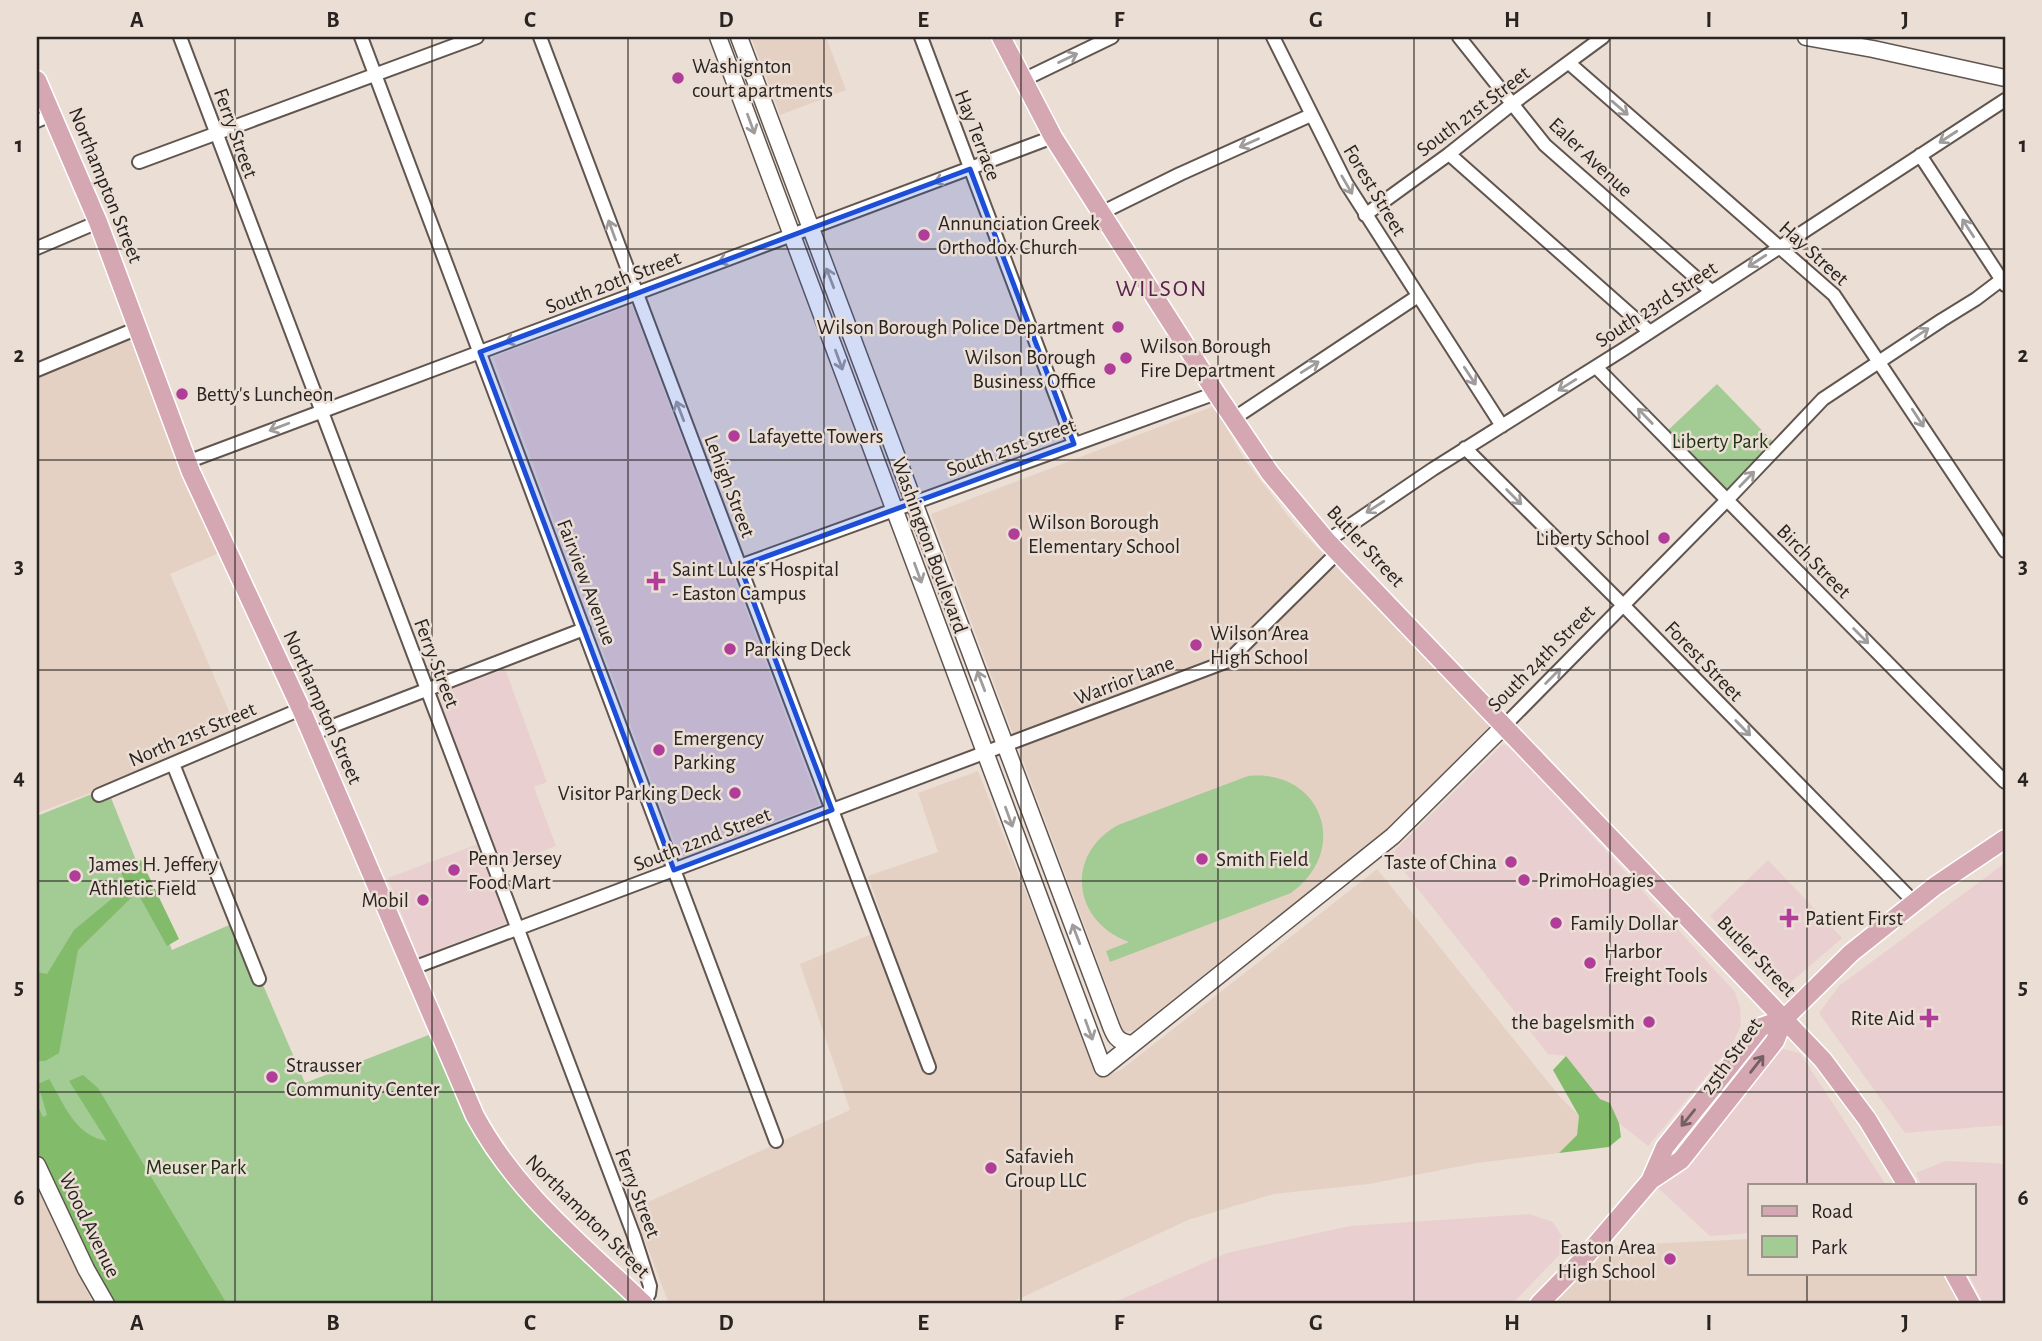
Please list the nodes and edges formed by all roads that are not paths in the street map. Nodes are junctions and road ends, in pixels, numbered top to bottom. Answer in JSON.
{"nodes":[{"id":1,"x":180,"y":37,"type":"edge"},
{"id":2,"x":361,"y":37,"type":"edge"},
{"id":3,"x":477,"y":37,"type":"edge"},
{"id":4,"x":540,"y":37,"type":"edge"},
{"id":5,"x":718,"y":37,"type":"edge"},
{"id":6,"x":739,"y":37,"type":"edge"},
{"id":7,"x":920,"y":37,"type":"edge"},
{"id":8,"x":1001,"y":37,"type":"edge"},
{"id":9,"x":1112,"y":37,"type":"edge"},
{"id":10,"x":1273,"y":37,"type":"edge"},
{"id":11,"x":1459,"y":37,"type":"edge"},
{"id":12,"x":1603,"y":37,"type":"edge"},
{"id":13,"x":1806,"y":37,"type":"edge"},
{"id":14,"x":1569,"y":63,"type":"junction"},
{"id":15,"x":375,"y":74,"type":"junction"},
{"id":16,"x":2005,"y":78,"type":"edge"},
{"id":17,"x":37,"y":80,"type":"edge"},
{"id":18,"x":1023,"y":80,"type":"junction"},
{"id":19,"x":2005,"y":100,"type":"edge"},
{"id":20,"x":1512,"y":104,"type":"junction"},
{"id":21,"x":1311,"y":115,"type":"junction"},
{"id":22,"x":45,"y":118,"type":"edge"},
{"id":23,"x":216,"y":134,"type":"junction"},
{"id":24,"x":1053,"y":137,"type":"junction"},
{"id":25,"x":1449,"y":154,"type":"junction"},
{"id":26,"x":1920,"y":155,"type":"junction"},
{"id":27,"x":139,"y":162,"type":"dead end"},
{"id":28,"x":970,"y":169,"type":"junction"},
{"id":29,"x":1101,"y":214,"type":"junction"},
{"id":30,"x":1365,"y":215,"type":"junction"},
{"id":31,"x":98,"y":222,"type":"junction"},
{"id":32,"x":811,"y":228,"type":"junction"},
{"id":33,"x":792,"y":235,"type":"junction"},
{"id":34,"x":1779,"y":247,"type":"junction"},
{"id":35,"x":37,"y":248,"type":"edge"},
{"id":36,"x":2004,"y":281,"type":"edge"},
{"id":37,"x":1711,"y":291,"type":"junction"},
{"id":38,"x":636,"y":294,"type":"junction"},
{"id":39,"x":1418,"y":296,"type":"junction"},
{"id":40,"x":138,"y":328,"type":"junction"},
{"id":41,"x":1650,"y":332,"type":"junction"},
{"id":42,"x":480,"y":352,"type":"junction"},
{"id":43,"x":1880,"y":361,"type":"junction"},
{"id":44,"x":1596,"y":367,"type":"junction"},
{"id":45,"x":37,"y":370,"type":"edge"},
{"id":46,"x":1216,"y":393,"type":"junction"},
{"id":47,"x":320,"y":412,"type":"junction"},
{"id":48,"x":1233,"y":419,"type":"junction"},
{"id":49,"x":1502,"y":426,"type":"junction"},
{"id":50,"x":1074,"y":444,"type":"junction"},
{"id":51,"x":1465,"y":449,"type":"junction"},
{"id":52,"x":187,"y":462,"type":"junction"},
{"id":53,"x":1727,"y":500,"type":"junction"},
{"id":54,"x":914,"y":502,"type":"junction"},
{"id":55,"x":895,"y":510,"type":"junction"},
{"id":56,"x":1333,"y":547,"type":"junction"},
{"id":57,"x":2005,"y":551,"type":"edge"},
{"id":58,"x":740,"y":566,"type":"junction"},
{"id":59,"x":1623,"y":605,"type":"junction"},
{"id":60,"x":584,"y":629,"type":"junction"},
{"id":61,"x":427,"y":689,"type":"junction"},
{"id":62,"x":301,"y":709,"type":"junction"},
{"id":63,"x":1505,"y":725,"type":"junction"},
{"id":64,"x":312,"y":734,"type":"junction"},
{"id":65,"x":1005,"y":745,"type":"junction"},
{"id":66,"x":985,"y":753,"type":"junction"},
{"id":67,"x":173,"y":764,"type":"junction"},
{"id":68,"x":2005,"y":782,"type":"edge"},
{"id":69,"x":99,"y":795,"type":"dead end"},
{"id":70,"x":832,"y":810,"type":"junction"},
{"id":71,"x":2005,"y":839,"type":"edge"},
{"id":72,"x":674,"y":870,"type":"junction"},
{"id":73,"x":1914,"y":902,"type":"junction"},
{"id":74,"x":517,"y":929,"type":"junction"},
{"id":75,"x":413,"y":968,"type":"junction"},
{"id":76,"x":259,"y":979,"type":"dead end"},
{"id":77,"x":1784,"y":1019,"type":"junction"},
{"id":78,"x":1132,"y":1044,"type":"junction"},
{"id":79,"x":929,"y":1067,"type":"dead end"},
{"id":80,"x":1103,"y":1068,"type":"joint"},
{"id":81,"x":776,"y":1140,"type":"dead end"},
{"id":82,"x":37,"y":1164,"type":"edge"},
{"id":83,"x":1907,"y":1184,"type":"edge"},
{"id":84,"x":1955,"y":1274,"type":"edge"},
{"id":85,"x":106,"y":1304,"type":"edge"},
{"id":86,"x":644,"y":1304,"type":"edge"},
{"id":87,"x":1539,"y":1304,"type":"edge"},
{"id":88,"x":1970,"y":1304,"type":"edge"}],
"edges":[{"from":1,"to":23,"type":"street","name":"Ferry Street"},
{"from":2,"to":15,"type":"street","name":"Fairview Avenue"},
{"from":3,"to":15,"type":"street"},
{"from":38,"to":4,"type":"street","name":"Lehigh Street","one_way":true},
{"from":5,"to":33,"type":"street","name":"Washington Boulevard","one_way":true},
{"from":6,"to":32,"type":"street","name":"Washington Boulevard"},
{"from":7,"to":28,"type":"street","name":"Hay Terrace"},
{"from":8,"to":18,"type":"main road","name":"Butler Street"},
{"from":18,"to":9,"type":"street","one_way":true},
{"from":10,"to":21,"type":"street","name":"Forest Street"},
{"from":11,"to":20,"type":"street","name":"Ealer Avenue"},
{"from":12,"to":14,"type":"street","name":"South 21st Street"},
{"from":13,"to":16,"type":"street"},
{"from":14,"to":20,"type":"street","name":"South 21st Street"},
{"from":14,"to":34,"type":"street","name":"Hay Street","one_way":true},
{"from":15,"to":23,"type":"street"},
{"from":15,"to":42,"type":"street","name":"Fairview Avenue"},
{"from":17,"to":22,"type":"main road","name":"Northampton Street"},
{"from":18,"to":24,"type":"main road","name":"Butler Street"},
{"from":19,"to":26,"type":"street","name":"South 23rd Street","one_way":true},
{"from":20,"to":25,"type":"street","name":"South 21st Street"},
{"from":20,"to":37,"type":"street","name":"Ealer Avenue"},
{"from":21,"to":29,"type":"street","one_way":true},
{"from":21,"to":30,"type":"street","name":"Forest Street","one_way":true},
{"from":22,"to":31,"type":"main road","name":"Northampton Street"},
{"from":23,"to":27,"type":"street"},
{"from":23,"to":47,"type":"street","name":"Ferry Street"},
{"from":24,"to":28,"type":"street","name":"South 20th Street"},
{"from":24,"to":29,"type":"main road","name":"Butler Street"},
{"from":25,"to":30,"type":"street","name":"South 21st Street"},
{"from":25,"to":41,"type":"street"},
{"from":26,"to":34,"type":"street","name":"South 23rd Street"},
{"from":36,"to":26,"type":"street","one_way":true},
{"from":28,"to":32,"type":"street","name":"South 20th Street","one_way":true},
{"from":28,"to":50,"type":"street","name":"Hay Terrace"},
{"from":29,"to":46,"type":"main road","name":"Butler Street"},
{"from":30,"to":39,"type":"street","name":"Forest Street"},
{"from":31,"to":35,"type":"street"},
{"from":31,"to":40,"type":"main road","name":"Northampton Street"},
{"from":32,"to":33,"type":"street","name":"South 20th Street"},
{"from":54,"to":32,"type":"street","name":"Washington Boulevard","one_way":true},
{"from":33,"to":38,"type":"street","name":"South 20th Street","one_way":true},
{"from":33,"to":55,"type":"street","name":"Washington Boulevard","one_way":true},
{"from":34,"to":37,"type":"street","name":"South 23rd Street","one_way":true},
{"from":34,"to":43,"type":"street","name":"Hay Street"},
{"from":43,"to":36,"type":"street","name":"South 24th Street","one_way":true},
{"from":37,"to":41,"type":"street","name":"South 23rd Street"},
{"from":38,"to":42,"type":"street","name":"South 20th Street","one_way":true},
{"from":58,"to":38,"type":"street","name":"Lehigh Street","one_way":true},
{"from":48,"to":39,"type":"street","one_way":true},
{"from":39,"to":49,"type":"street","name":"Forest Street","one_way":true},
{"from":40,"to":45,"type":"street"},
{"from":40,"to":52,"type":"main road","name":"Northampton Street"},
{"from":41,"to":44,"type":"street","name":"South 23rd Street"},
{"from":42,"to":47,"type":"street","name":"South 20th Street"},
{"from":42,"to":60,"type":"street","name":"Fairview Avenue"},
{"from":53,"to":43,"type":"street","name":"South 24th Street","one_way":true},
{"from":43,"to":57,"type":"street","name":"Hay Street","one_way":true},
{"from":44,"to":49,"type":"street","name":"South 23rd Street","one_way":true},
{"from":53,"to":44,"type":"street","name":"Birch Street","one_way":true},
{"from":46,"to":48,"type":"main road","name":"Butler Street"},
{"from":46,"to":50,"type":"street","name":"South 21st Street"},
{"from":47,"to":52,"type":"street","name":"South 20th Street","one_way":true},
{"from":47,"to":61,"type":"street","name":"Ferry Street"},
{"from":48,"to":56,"type":"main road","name":"Butler Street"},
{"from":49,"to":51,"type":"street","name":"South 23rd Street"},
{"from":50,"to":54,"type":"street","name":"South 21st Street"},
{"from":51,"to":56,"type":"street","name":"South 23rd Street","one_way":true},
{"from":51,"to":59,"type":"street","name":"Forest Street","one_way":true},
{"from":52,"to":62,"type":"main road","name":"Northampton Street"},
{"from":53,"to":59,"type":"street","name":"South 24th Street"},
{"from":53,"to":68,"type":"street","name":"Birch Street","one_way":true},
{"from":54,"to":55,"type":"street","name":"South 21st Street"},
{"from":65,"to":54,"type":"street","name":"Washington Boulevard","one_way":true},
{"from":55,"to":58,"type":"street","name":"South 21st Street"},
{"from":55,"to":66,"type":"street","name":"Washington Boulevard","one_way":true},
{"from":56,"to":63,"type":"main road","name":"Butler Street"},
{"from":56,"to":65,"type":"street","name":"Warrior Lane"},
{"from":58,"to":70,"type":"street","name":"Lehigh Street"},
{"from":63,"to":59,"type":"street","name":"South 24th Street","one_way":true},
{"from":59,"to":73,"type":"street","name":"Forest Street","one_way":true},
{"from":60,"to":61,"type":"street"},
{"from":60,"to":72,"type":"street","name":"Fairview Avenue"},
{"from":61,"to":64,"type":"street"},
{"from":61,"to":74,"type":"street","name":"Ferry Street"},
{"from":62,"to":64,"type":"main road","name":"Northampton Street"},
{"from":62,"to":67,"type":"street","name":"North 21st Street"},
{"from":63,"to":77,"type":"main road","name":"Butler Street"},
{"from":63,"to":78,"type":"street","name":"South 24th Street"},
{"from":64,"to":75,"type":"main road","name":"Northampton Street"},
{"from":65,"to":66,"type":"street","name":"South 22nd Street"},
{"from":78,"to":65,"type":"street","name":"Washington Boulevard","one_way":true},
{"from":66,"to":70,"type":"street","name":"South 22nd Street"},
{"from":66,"to":80,"type":"street","name":"Washington Boulevard","one_way":true},
{"from":67,"to":69,"type":"street","name":"North 21st Street"},
{"from":67,"to":76,"type":"street"},
{"from":70,"to":72,"type":"street","name":"South 22nd Street"},
{"from":70,"to":79,"type":"street","name":"Lehigh Street"},
{"from":71,"to":73,"type":"main road","name":"25th Street"},
{"from":72,"to":74,"type":"street","name":"South 22nd Street"},
{"from":72,"to":81,"type":"street","name":"Fairview Avenue"},
{"from":73,"to":77,"type":"main road","name":"25th Street"},
{"from":74,"to":75,"type":"street","name":"South 22nd Street"},
{"from":74,"to":86,"type":"street","name":"Ferry Street"},
{"from":75,"to":86,"type":"main road","name":"Northampton Street"},
{"from":77,"to":83,"type":"main road","name":"Butler Street"},
{"from":77,"to":87,"type":"main road","name":"25th Street"},
{"from":78,"to":80,"type":"street","name":"South 24th Street"},
{"from":82,"to":85,"type":"street","name":"Wood Avenue"},
{"from":84,"to":88,"type":"main road"}]}
